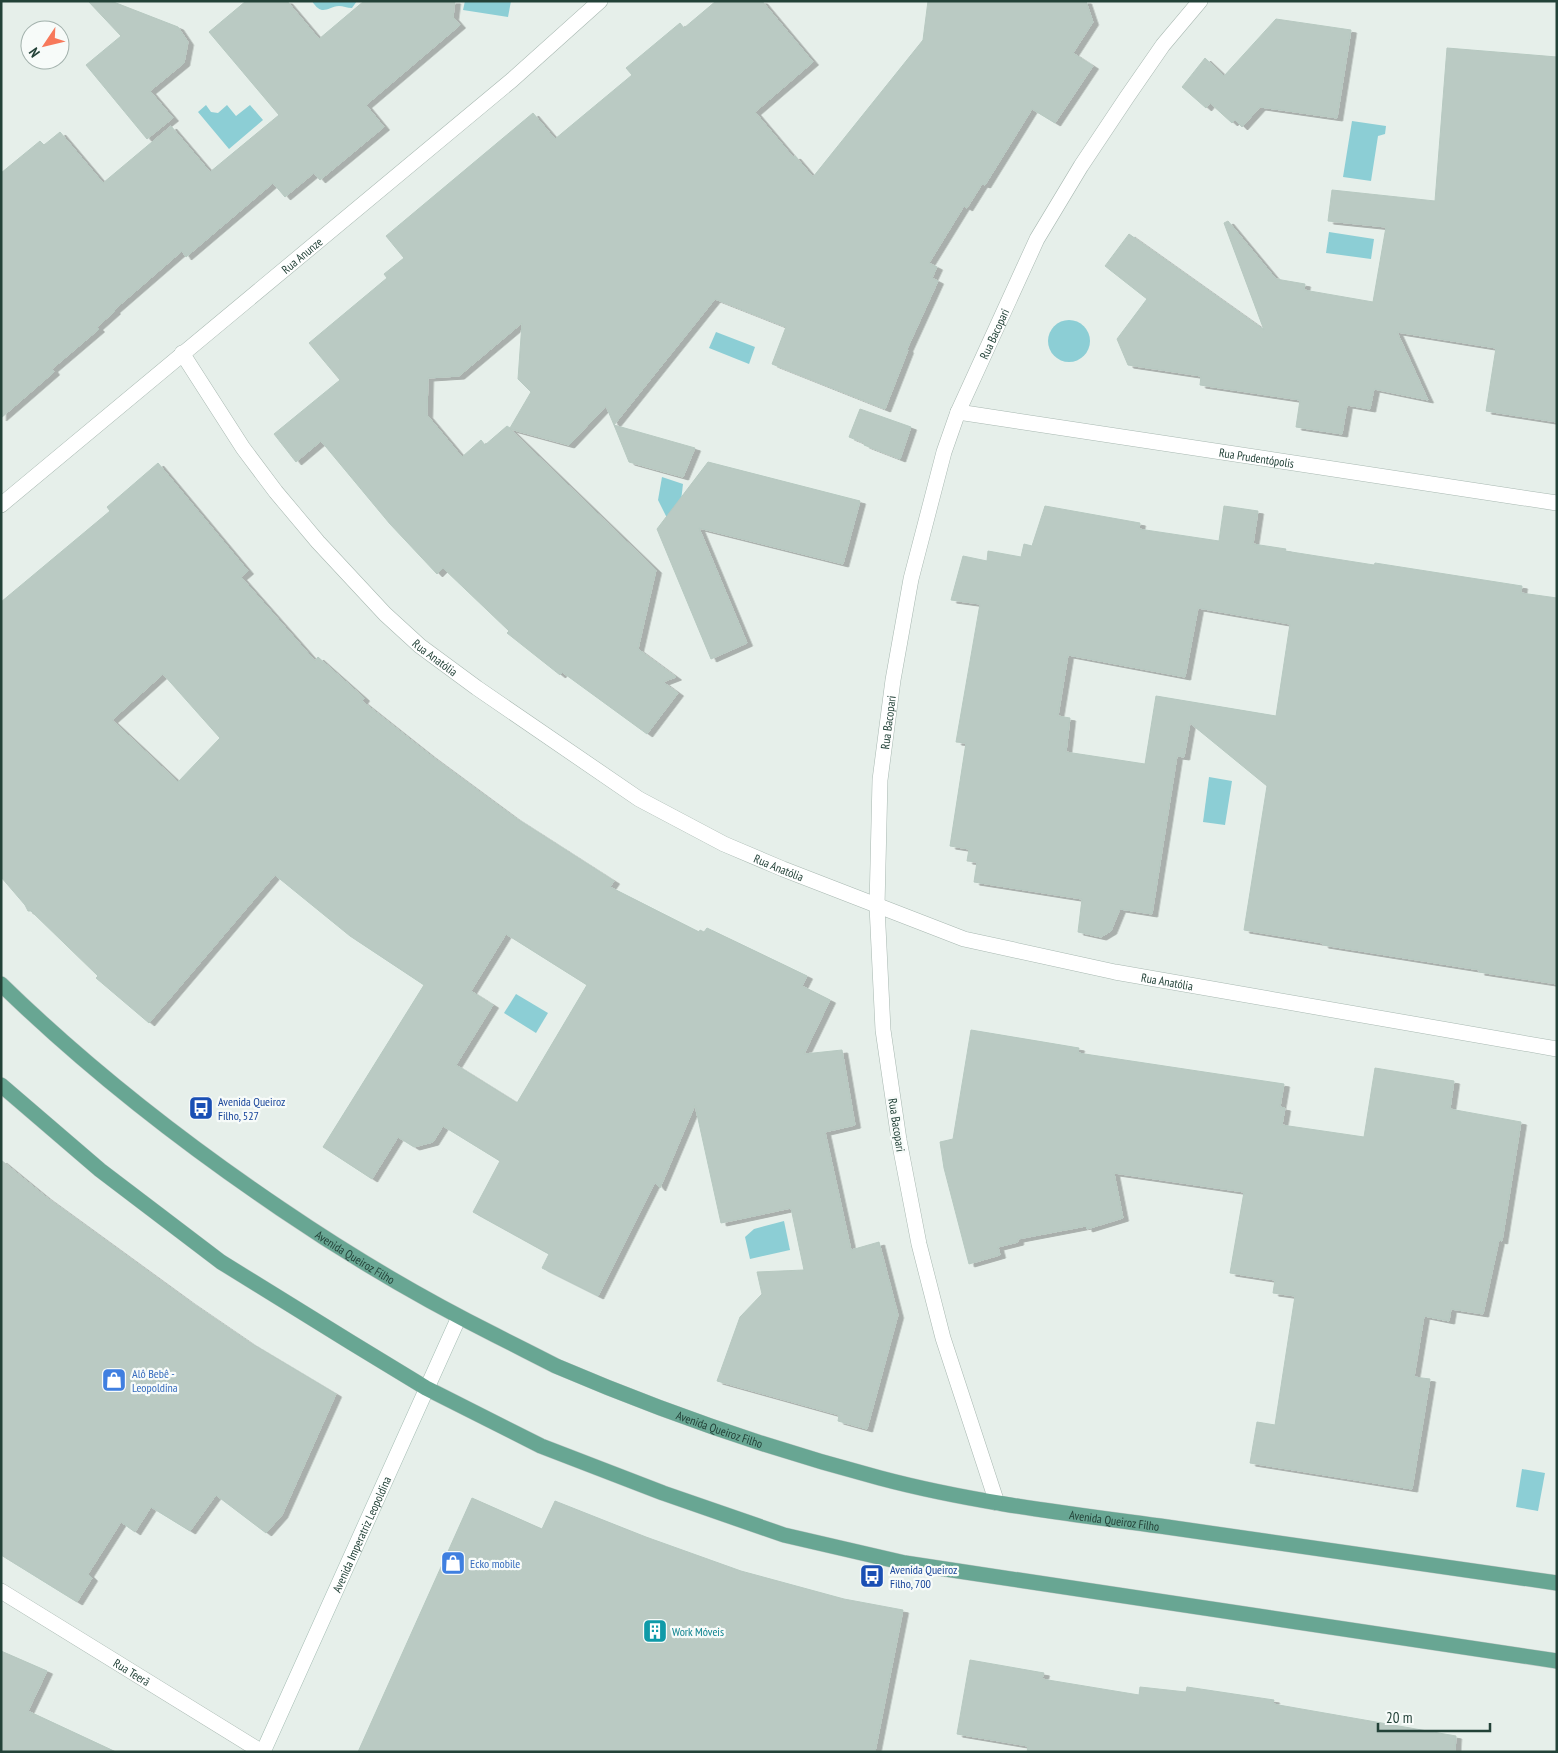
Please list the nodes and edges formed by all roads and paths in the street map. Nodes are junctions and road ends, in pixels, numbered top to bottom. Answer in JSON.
{"nodes":[{"id":1,"x":600,"y":1,"type":"edge"},
{"id":2,"x":1200,"y":1,"type":"edge"},
{"id":3,"x":182,"y":353,"type":"junction"},
{"id":4,"x":958,"y":412,"type":"junction"},
{"id":5,"x":1557,"y":504,"type":"edge"},
{"id":6,"x":1,"y":505,"type":"edge"},
{"id":7,"x":877,"y":906,"type":"junction"},
{"id":8,"x":1,"y":984,"type":"edge"},
{"id":9,"x":1557,"y":1049,"type":"edge"},
{"id":10,"x":1,"y":1085,"type":"edge"},
{"id":11,"x":459,"y":1317,"type":"junction"},
{"id":12,"x":426,"y":1388,"type":"junction"},
{"id":13,"x":997,"y":1503,"type":"junction"},
{"id":14,"x":1557,"y":1583,"type":"edge"},
{"id":15,"x":1,"y":1591,"type":"edge"},
{"id":16,"x":1557,"y":1661,"type":"edge"},
{"id":17,"x":263,"y":1752,"type":"edge"}],
"edges":[{"from":1,"to":3,"type":"street","name":"Rua Anunze"},
{"from":2,"to":4,"type":"street","name":"Rua Bacopari"},
{"from":3,"to":6,"type":"street","name":"Rua Anunze"},
{"from":3,"to":7,"type":"street","name":"Rua Anatólia"},
{"from":4,"to":5,"type":"street","name":"Rua Prudentópolis"},
{"from":4,"to":7,"type":"street","name":"Rua Bacopari"},
{"from":7,"to":9,"type":"street","name":"Rua Anatólia"},
{"from":7,"to":13,"type":"street","name":"Rua Bacopari"},
{"from":8,"to":11,"type":"main road","name":"Avenida Queiroz Filho"},
{"from":10,"to":12,"type":"main road"},
{"from":11,"to":12,"type":"street","name":"Avenida Imperatriz Leopoldina"},
{"from":11,"to":13,"type":"main road","name":"Avenida Queiroz Filho"},
{"from":12,"to":16,"type":"main road"},
{"from":12,"to":17,"type":"street","name":"Avenida Imperatriz Leopoldina"},
{"from":13,"to":14,"type":"main road","name":"Avenida Queiroz Filho"},
{"from":15,"to":17,"type":"street","name":"Rua Teerã"}]}
